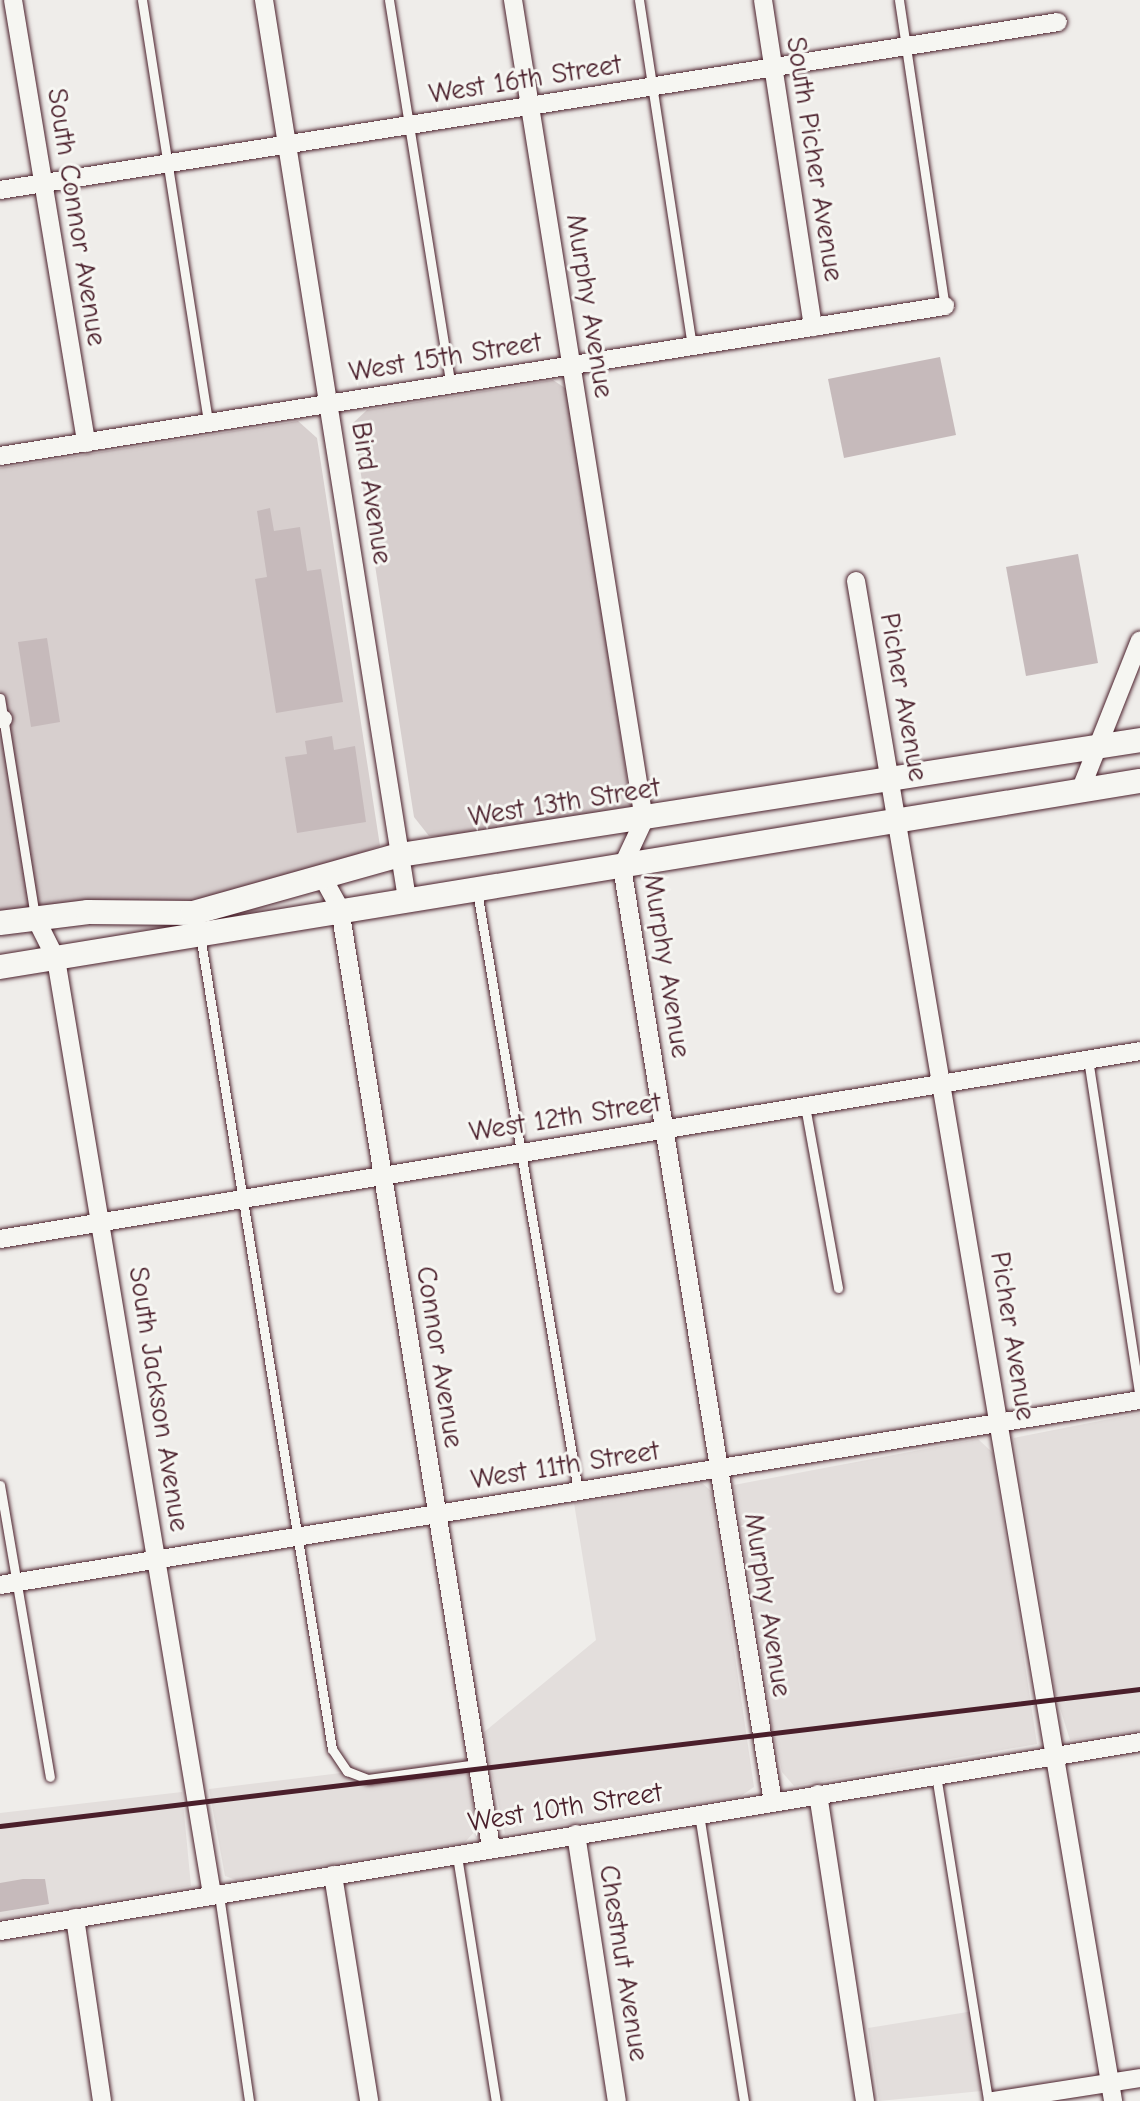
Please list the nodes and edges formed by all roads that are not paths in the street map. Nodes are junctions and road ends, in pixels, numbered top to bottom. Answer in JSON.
{"nodes":[{"id":1,"x":13,"y":0,"type":"edge"},
{"id":2,"x":142,"y":0,"type":"edge"},
{"id":3,"x":264,"y":0,"type":"edge"},
{"id":4,"x":389,"y":0,"type":"edge"},
{"id":5,"x":513,"y":0,"type":"edge"},
{"id":6,"x":639,"y":0,"type":"edge"},
{"id":7,"x":763,"y":0,"type":"edge"},
{"id":8,"x":899,"y":0,"type":"edge"},
{"id":9,"x":1058,"y":22,"type":"dead end"},
{"id":10,"x":906,"y":47,"type":"junction"},
{"id":11,"x":773,"y":68,"type":"junction"},
{"id":12,"x":653,"y":87,"type":"junction"},
{"id":13,"x":531,"y":107,"type":"junction"},
{"id":14,"x":408,"y":126,"type":"junction"},
{"id":15,"x":287,"y":145,"type":"junction"},
{"id":16,"x":169,"y":163,"type":"junction"},
{"id":17,"x":43,"y":183,"type":"junction"},
{"id":18,"x":0,"y":190,"type":"edge"},
{"id":19,"x":945,"y":306,"type":"joint"},
{"id":20,"x":813,"y":327,"type":"junction"},
{"id":21,"x":692,"y":346,"type":"junction"},
{"id":22,"x":571,"y":365,"type":"junction"},
{"id":23,"x":451,"y":385,"type":"junction"},
{"id":24,"x":330,"y":404,"type":"junction"},
{"id":25,"x":208,"y":423,"type":"junction"},
{"id":26,"x":86,"y":443,"type":"junction"},
{"id":27,"x":0,"y":456,"type":"edge"},
{"id":28,"x":856,"y":581,"type":"dead end"},
{"id":29,"x":1140,"y":640,"type":"edge"},
{"id":30,"x":0,"y":698,"type":"edge"},
{"id":31,"x":2,"y":719,"type":"edge"},
{"id":32,"x":1140,"y":740,"type":"edge"},
{"id":33,"x":1096,"y":747,"type":"junction"},
{"id":34,"x":1032,"y":757,"type":"junction"},
{"id":35,"x":887,"y":781,"type":"junction"},
{"id":36,"x":1140,"y":781,"type":"edge"},
{"id":37,"x":1080,"y":791,"type":"junction"},
{"id":38,"x":1039,"y":797,"type":"junction"},
{"id":39,"x":764,"y":802,"type":"junction"},
{"id":40,"x":644,"y":820,"type":"junction"},
{"id":41,"x":901,"y":820,"type":"junction"},
{"id":42,"x":767,"y":840,"type":"junction"},
{"id":43,"x":495,"y":843,"type":"junction"},
{"id":44,"x":400,"y":855,"type":"junction"},
{"id":45,"x":622,"y":867,"type":"junction"},
{"id":46,"x":323,"y":878,"type":"junction"},
{"id":47,"x":502,"y":885,"type":"junction"},
{"id":48,"x":477,"y":889,"type":"junction"},
{"id":49,"x":407,"y":899,"type":"junction"},
{"id":50,"x":340,"y":909,"type":"junction"},
{"id":51,"x":35,"y":917,"type":"junction"},
{"id":52,"x":0,"y":923,"type":"edge"},
{"id":53,"x":199,"y":932,"type":"junction"},
{"id":54,"x":56,"y":959,"type":"junction"},
{"id":55,"x":0,"y":967,"type":"edge"},
{"id":56,"x":1140,"y":1051,"type":"edge"},
{"id":57,"x":1088,"y":1059,"type":"junction"},
{"id":58,"x":943,"y":1082,"type":"junction"},
{"id":59,"x":805,"y":1106,"type":"junction"},
{"id":60,"x":664,"y":1129,"type":"junction"},
{"id":61,"x":523,"y":1152,"type":"junction"},
{"id":62,"x":383,"y":1176,"type":"junction"},
{"id":63,"x":241,"y":1200,"type":"junction"},
{"id":64,"x":102,"y":1222,"type":"junction"},
{"id":65,"x":0,"y":1239,"type":"edge"},
{"id":66,"x":838,"y":1288,"type":"dead end"},
{"id":67,"x":1140,"y":1400,"type":"edge"},
{"id":68,"x":999,"y":1424,"type":"junction"},
{"id":69,"x":718,"y":1468,"type":"junction"},
{"id":70,"x":0,"y":1485,"type":"edge"},
{"id":71,"x":578,"y":1491,"type":"junction"},
{"id":72,"x":436,"y":1515,"type":"junction"},
{"id":73,"x":299,"y":1537,"type":"junction"},
{"id":74,"x":157,"y":1560,"type":"junction"},
{"id":75,"x":8,"y":1584,"type":"edge"},
{"id":76,"x":1140,"y":1742,"type":"edge"},
{"id":77,"x":1054,"y":1754,"type":"junction"},
{"id":78,"x":477,"y":1764,"type":"junction"},
{"id":79,"x":936,"y":1775,"type":"junction"},
{"id":80,"x":50,"y":1777,"type":"dead end"},
{"id":81,"x":818,"y":1794,"type":"junction"},
{"id":82,"x":773,"y":1802,"type":"junction"},
{"id":83,"x":699,"y":1814,"type":"junction"},
{"id":84,"x":576,"y":1834,"type":"junction"},
{"id":85,"x":491,"y":1848,"type":"junction"},
{"id":86,"x":456,"y":1854,"type":"junction"},
{"id":87,"x":333,"y":1875,"type":"junction"},
{"id":88,"x":216,"y":1894,"type":"junction"},
{"id":89,"x":75,"y":1918,"type":"junction"},
{"id":90,"x":0,"y":1931,"type":"edge"},
{"id":91,"x":1140,"y":2078,"type":"edge"},
{"id":92,"x":1112,"y":2092,"type":"edge"},
{"id":93,"x":102,"y":2101,"type":"edge"},
{"id":94,"x":249,"y":2101,"type":"edge"},
{"id":95,"x":369,"y":2101,"type":"edge"},
{"id":96,"x":496,"y":2101,"type":"edge"},
{"id":97,"x":617,"y":2101,"type":"edge"},
{"id":98,"x":744,"y":2101,"type":"edge"},
{"id":99,"x":865,"y":2101,"type":"edge"},
{"id":100,"x":991,"y":2101,"type":"edge"}],
"edges":[{"from":1,"to":17,"type":"street","name":"South Connor Avenue"},
{"from":2,"to":16,"type":"lane"},
{"from":3,"to":15,"type":"street","name":"Bird Avenue"},
{"from":4,"to":14,"type":"lane"},
{"from":5,"to":13,"type":"street","name":"Murphy Avenue"},
{"from":6,"to":12,"type":"lane"},
{"from":7,"to":11,"type":"street","name":"South Picher Avenue"},
{"from":8,"to":10,"type":"lane"},
{"from":9,"to":10,"type":"street","name":"West 16th Street"},
{"from":10,"to":11,"type":"street","name":"West 16th Street"},
{"from":10,"to":19,"type":"lane"},
{"from":11,"to":12,"type":"street","name":"West 16th Street"},
{"from":11,"to":20,"type":"street","name":"South Picher Avenue"},
{"from":12,"to":13,"type":"street","name":"West 16th Street"},
{"from":12,"to":21,"type":"lane"},
{"from":13,"to":14,"type":"street","name":"West 16th Street"},
{"from":13,"to":22,"type":"street","name":"Murphy Avenue"},
{"from":14,"to":15,"type":"street","name":"West 16th Street"},
{"from":14,"to":23,"type":"lane"},
{"from":15,"to":16,"type":"street","name":"West 16th Street"},
{"from":15,"to":24,"type":"street","name":"Bird Avenue"},
{"from":16,"to":17,"type":"street","name":"West 16th Street"},
{"from":16,"to":25,"type":"lane"},
{"from":17,"to":18,"type":"street","name":"West 16th Street"},
{"from":17,"to":26,"type":"street","name":"South Connor Avenue"},
{"from":19,"to":20,"type":"street","name":"West 15th Street"},
{"from":20,"to":21,"type":"street","name":"West 15th Street"},
{"from":21,"to":22,"type":"street","name":"West 15th Street"},
{"from":22,"to":23,"type":"street","name":"West 15th Street"},
{"from":22,"to":40,"type":"street","name":"Murphy Avenue"},
{"from":23,"to":24,"type":"street","name":"West 15th Street"},
{"from":24,"to":25,"type":"street","name":"West 15th Street"},
{"from":24,"to":44,"type":"street","name":"Bird Avenue"},
{"from":25,"to":26,"type":"street","name":"West 15th Street"},
{"from":26,"to":27,"type":"street","name":"West 15th Street"},
{"from":28,"to":35,"type":"street","name":"Picher Avenue"},
{"from":29,"to":33,"type":"street"},
{"from":30,"to":31,"type":"lane"},
{"from":31,"to":51,"type":"lane"},
{"from":32,"to":33,"type":"street","name":"West 13th Street"},
{"from":33,"to":34,"type":"street","name":"West 13th Street"},
{"from":33,"to":37,"type":"street"},
{"from":34,"to":35,"type":"street","name":"West 13th Street"},
{"from":34,"to":38,"type":"street"},
{"from":35,"to":39,"type":"street","name":"West 13th Street"},
{"from":35,"to":41,"type":"street","name":"Picher Avenue"},
{"from":36,"to":37,"type":"street"},
{"from":37,"to":38,"type":"street"},
{"from":38,"to":41,"type":"street"},
{"from":39,"to":40,"type":"street","name":"West 13th Street"},
{"from":39,"to":42,"type":"street"},
{"from":40,"to":43,"type":"street","name":"West 13th Street"},
{"from":40,"to":45,"type":"street","name":"Murphy Avenue"},
{"from":41,"to":42,"type":"street"},
{"from":41,"to":58,"type":"street","name":"Picher Avenue"},
{"from":42,"to":45,"type":"street"},
{"from":43,"to":44,"type":"street","name":"West 13th Street"},
{"from":43,"to":47,"type":"street"},
{"from":44,"to":46,"type":"street","name":"West 13th Street"},
{"from":44,"to":49,"type":"street","name":"Bird Avenue"},
{"from":45,"to":47,"type":"street"},
{"from":45,"to":60,"type":"street","name":"Murphy Avenue"},
{"from":46,"to":50,"type":"street","name":"Connor Avenue"},
{"from":46,"to":51,"type":"street","name":"West 13th Street"},
{"from":47,"to":48,"type":"street"},
{"from":48,"to":49,"type":"street"},
{"from":48,"to":61,"type":"lane"},
{"from":49,"to":50,"type":"street"},
{"from":50,"to":53,"type":"street"},
{"from":50,"to":62,"type":"street","name":"Connor Avenue"},
{"from":51,"to":52,"type":"street","name":"West 13th Street"},
{"from":51,"to":54,"type":"street","name":"South Jackson Avenue"},
{"from":53,"to":54,"type":"street"},
{"from":53,"to":63,"type":"lane"},
{"from":54,"to":55,"type":"street"},
{"from":54,"to":64,"type":"street","name":"South Jackson Avenue"},
{"from":56,"to":57,"type":"street","name":"West 12th Street"},
{"from":57,"to":58,"type":"street","name":"West 12th Street"},
{"from":57,"to":67,"type":"lane"},
{"from":58,"to":59,"type":"street","name":"West 12th Street"},
{"from":58,"to":68,"type":"street","name":"Picher Avenue"},
{"from":59,"to":60,"type":"street","name":"West 12th Street"},
{"from":59,"to":66,"type":"lane"},
{"from":60,"to":61,"type":"street","name":"West 12th Street"},
{"from":60,"to":69,"type":"street","name":"Murphy Avenue"},
{"from":61,"to":62,"type":"street","name":"West 12th Street"},
{"from":61,"to":71,"type":"lane"},
{"from":62,"to":63,"type":"street","name":"West 12th Street"},
{"from":62,"to":72,"type":"street","name":"Connor Avenue"},
{"from":63,"to":64,"type":"street","name":"West 12th Street"},
{"from":63,"to":73,"type":"lane"},
{"from":64,"to":65,"type":"street","name":"West 12th Street"},
{"from":64,"to":74,"type":"street","name":"South Jackson Avenue"},
{"from":67,"to":68,"type":"street","name":"West 11th Street"},
{"from":68,"to":69,"type":"street","name":"West 11th Street"},
{"from":68,"to":77,"type":"street","name":"Picher Avenue"},
{"from":69,"to":71,"type":"street","name":"West 11th Street"},
{"from":69,"to":82,"type":"street","name":"Murphy Avenue"},
{"from":70,"to":75,"type":"lane"},
{"from":71,"to":72,"type":"street","name":"West 11th Street"},
{"from":72,"to":73,"type":"street","name":"West 11th Street"},
{"from":72,"to":78,"type":"street","name":"Connor Avenue"},
{"from":73,"to":74,"type":"street","name":"West 11th Street"},
{"from":73,"to":78,"type":"lane"},
{"from":74,"to":75,"type":"street","name":"West 11th Street"},
{"from":74,"to":88,"type":"street","name":"South Jackson Avenue"},
{"from":75,"to":80,"type":"lane"},
{"from":76,"to":77,"type":"street","name":"West 10th Street"},
{"from":77,"to":79,"type":"street","name":"West 10th Street"},
{"from":77,"to":92,"type":"street","name":"Picher Avenue"},
{"from":78,"to":85,"type":"street","name":"Connor Avenue"},
{"from":79,"to":81,"type":"street","name":"West 10th Street"},
{"from":79,"to":100,"type":"lane"},
{"from":81,"to":82,"type":"street","name":"West 10th Street"},
{"from":81,"to":99,"type":"street"},
{"from":82,"to":83,"type":"street","name":"West 10th Street"},
{"from":83,"to":84,"type":"street","name":"West 10th Street"},
{"from":83,"to":98,"type":"lane"},
{"from":84,"to":85,"type":"street","name":"West 10th Street"},
{"from":84,"to":97,"type":"street","name":"Chestnut Avenue"},
{"from":85,"to":86,"type":"street","name":"West 10th Street"},
{"from":86,"to":87,"type":"street","name":"West 10th Street"},
{"from":86,"to":96,"type":"lane"},
{"from":87,"to":88,"type":"street","name":"West 10th Street"},
{"from":87,"to":95,"type":"street"},
{"from":88,"to":89,"type":"street","name":"West 10th Street"},
{"from":88,"to":94,"type":"lane"},
{"from":89,"to":90,"type":"street","name":"West 10th Street"},
{"from":89,"to":93,"type":"street"},
{"from":91,"to":92,"type":"street"},
{"from":92,"to":100,"type":"street"}]}
